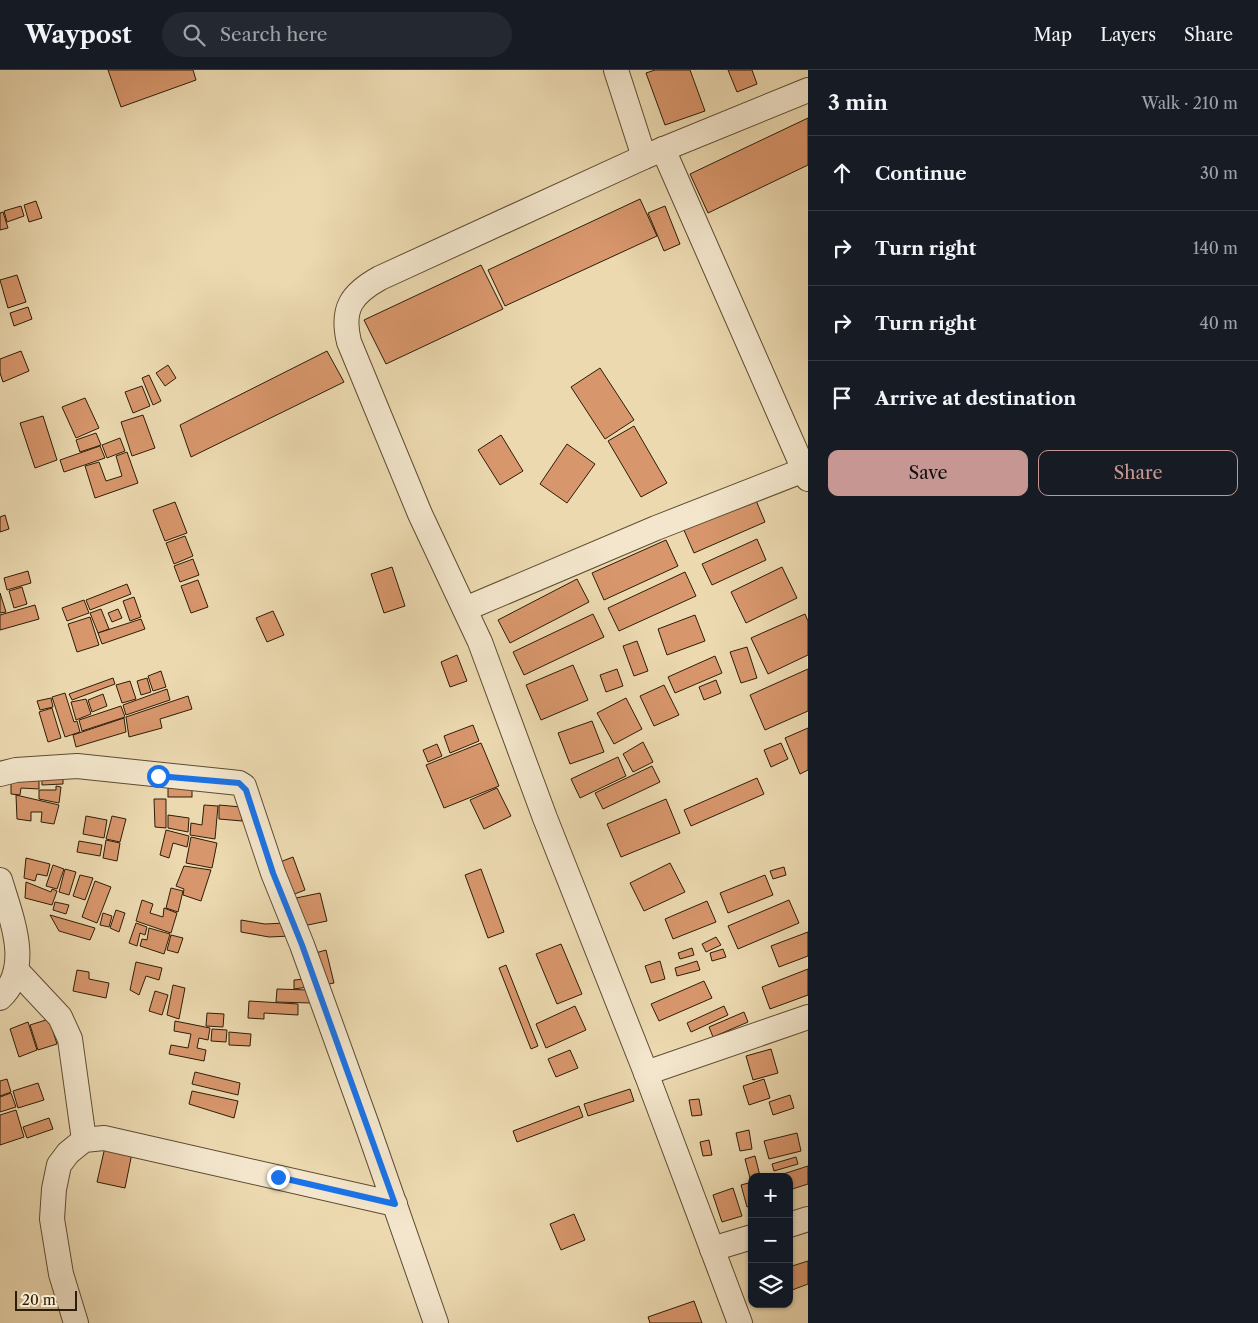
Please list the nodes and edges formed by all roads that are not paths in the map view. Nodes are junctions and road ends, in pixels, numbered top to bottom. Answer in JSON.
{"nodes":[{"id":1,"x":616,"y":70,"type":"edge"},
{"id":2,"x":808,"y":90,"type":"edge"},
{"id":3,"x":653,"y":153,"type":"junction"},
{"id":4,"x":806,"y":475,"type":"edge"},
{"id":5,"x":465,"y":609,"type":"junction"},
{"id":6,"x":0,"y":774,"type":"edge"},
{"id":7,"x":0,"y":880,"type":"edge"},
{"id":8,"x":17,"y":972,"type":"junction"},
{"id":9,"x":0,"y":998,"type":"edge"},
{"id":10,"x":808,"y":1017,"type":"edge"},
{"id":11,"x":646,"y":1073,"type":"junction"},
{"id":12,"x":84,"y":1140,"type":"junction"},
{"id":13,"x":395,"y":1204,"type":"junction"},
{"id":14,"x":808,"y":1219,"type":"edge"},
{"id":15,"x":793,"y":1224,"type":"edge"},
{"id":16,"x":748,"y":1238,"type":"edge"},
{"id":17,"x":712,"y":1249,"type":"junction"},
{"id":18,"x":76,"y":1323,"type":"edge"},
{"id":19,"x":436,"y":1323,"type":"edge"},
{"id":20,"x":740,"y":1323,"type":"edge"}],
"edges":[{"from":1,"to":3,"type":"street"},
{"from":2,"to":3,"type":"street"},
{"from":3,"to":4,"type":"street"},
{"from":3,"to":5,"type":"street"},
{"from":4,"to":5,"type":"street"},
{"from":5,"to":11,"type":"street"},
{"from":6,"to":13,"type":"street"},
{"from":7,"to":8,"type":"street"},
{"from":8,"to":9,"type":"street"},
{"from":8,"to":12,"type":"street"},
{"from":10,"to":11,"type":"street"},
{"from":11,"to":17,"type":"street"},
{"from":12,"to":13,"type":"street"},
{"from":12,"to":18,"type":"street"},
{"from":13,"to":19,"type":"street"},
{"from":14,"to":15,"type":"street"},
{"from":16,"to":17,"type":"street"},
{"from":17,"to":20,"type":"street"}]}
